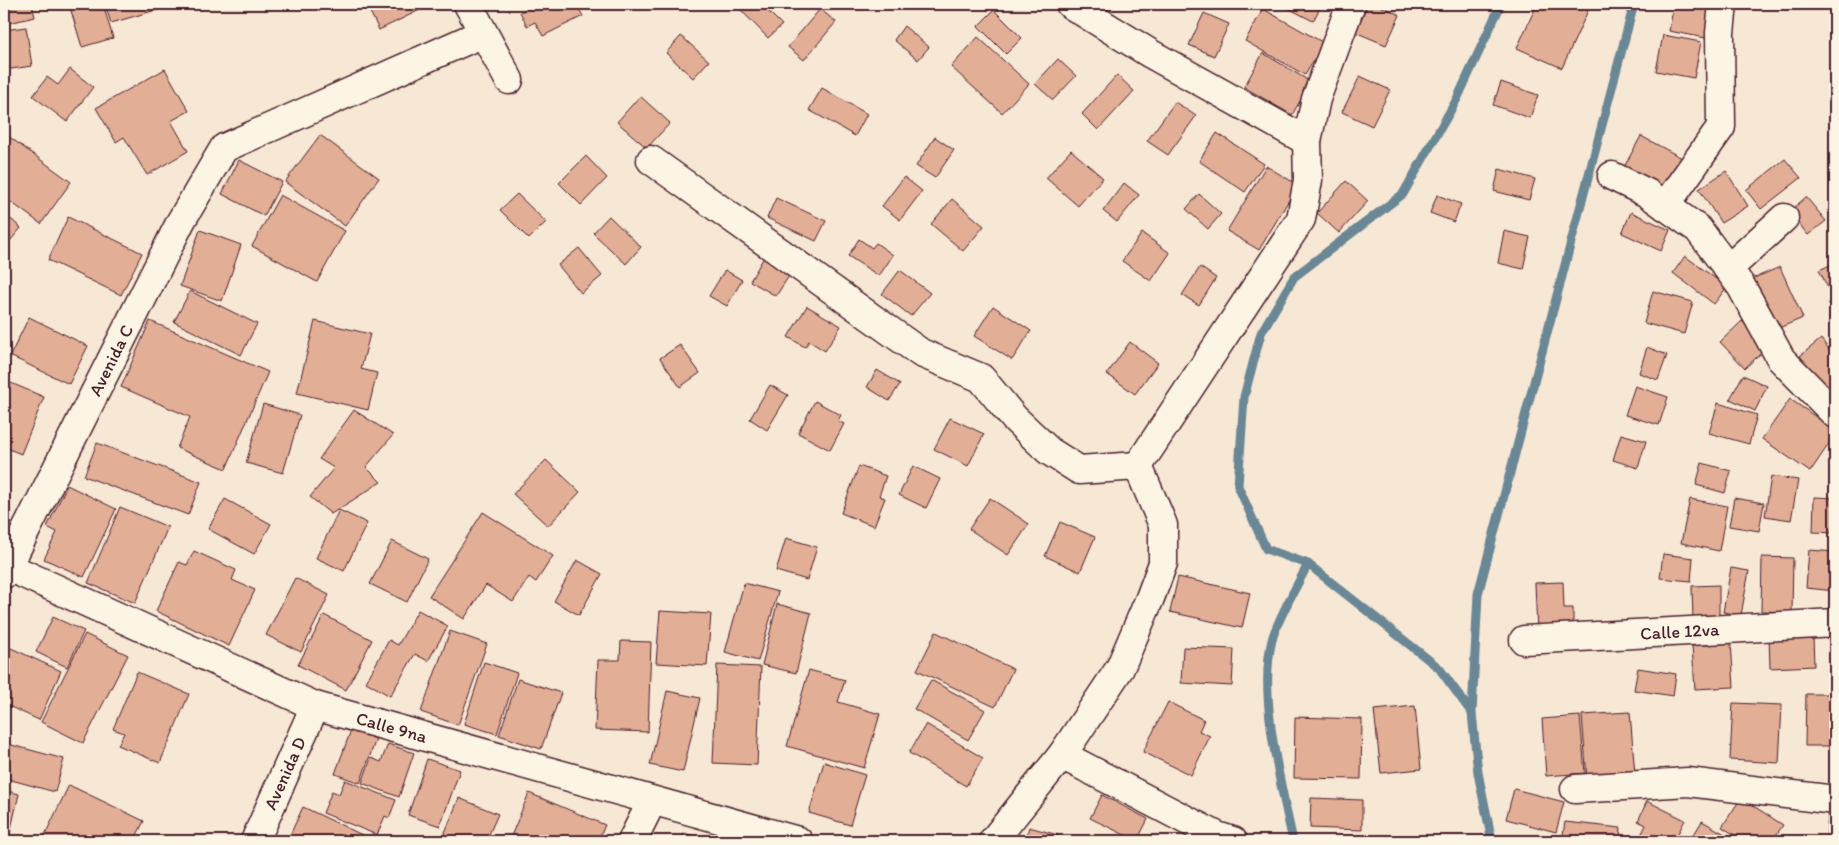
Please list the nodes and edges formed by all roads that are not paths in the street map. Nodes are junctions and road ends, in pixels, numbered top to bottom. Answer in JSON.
{"nodes":[{"id":1,"x":468,"y":4,"type":"edge"},
{"id":2,"x":1070,"y":4,"type":"edge"},
{"id":3,"x":1351,"y":4,"type":"edge"},
{"id":4,"x":1723,"y":4,"type":"edge"},
{"id":5,"x":484,"y":32,"type":"junction"},
{"id":6,"x":509,"y":80,"type":"dead end"},
{"id":7,"x":1307,"y":141,"type":"junction"},
{"id":8,"x":651,"y":160,"type":"dead end"},
{"id":9,"x":1612,"y":176,"type":"dead end"},
{"id":10,"x":1665,"y":206,"type":"junction"},
{"id":11,"x":1784,"y":218,"type":"dead end"},
{"id":12,"x":1728,"y":269,"type":"junction"},
{"id":13,"x":1835,"y":414,"type":"edge"},
{"id":14,"x":1138,"y":466,"type":"junction"},
{"id":15,"x":5,"y":568,"type":"edge"},
{"id":16,"x":1835,"y":623,"type":"edge"},
{"id":17,"x":1524,"y":640,"type":"dead end"},
{"id":18,"x":315,"y":706,"type":"junction"},
{"id":19,"x":1062,"y":755,"type":"junction"},
{"id":20,"x":1575,"y":789,"type":"dead end"},
{"id":21,"x":1835,"y":800,"type":"edge"},
{"id":22,"x":652,"y":801,"type":"junction"},
{"id":23,"x":255,"y":841,"type":"edge"},
{"id":24,"x":632,"y":841,"type":"edge"},
{"id":25,"x":798,"y":841,"type":"edge"},
{"id":26,"x":993,"y":841,"type":"edge"},
{"id":27,"x":1233,"y":841,"type":"edge"}],
"edges":[{"from":1,"to":5,"type":"street"},
{"from":2,"to":7,"type":"street"},
{"from":3,"to":7,"type":"street"},
{"from":4,"to":10,"type":"street"},
{"from":5,"to":6,"type":"street"},
{"from":5,"to":15,"type":"street","name":"Avenida C"},
{"from":7,"to":14,"type":"street"},
{"from":8,"to":14,"type":"street"},
{"from":9,"to":10,"type":"street"},
{"from":10,"to":12,"type":"street"},
{"from":11,"to":12,"type":"street"},
{"from":12,"to":13,"type":"street"},
{"from":14,"to":19,"type":"street"},
{"from":15,"to":18,"type":"street","name":"Calle 9na"},
{"from":16,"to":17,"type":"street","name":"Calle 12va"},
{"from":18,"to":22,"type":"street","name":"Calle 9na"},
{"from":18,"to":23,"type":"street","name":"Avenida D"},
{"from":19,"to":26,"type":"street"},
{"from":19,"to":27,"type":"street"},
{"from":20,"to":21,"type":"street"},
{"from":22,"to":24,"type":"street"},
{"from":22,"to":25,"type":"street","name":"Calle 9na"}]}
